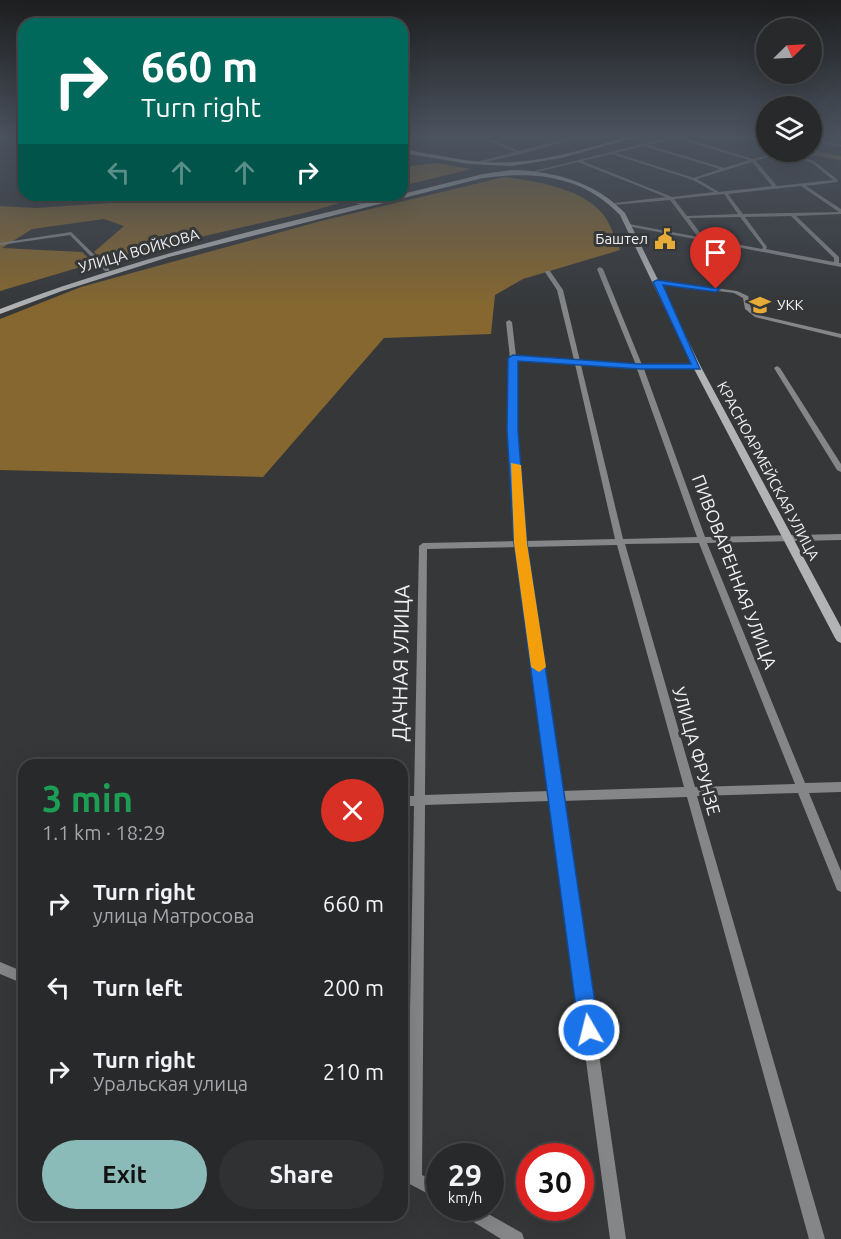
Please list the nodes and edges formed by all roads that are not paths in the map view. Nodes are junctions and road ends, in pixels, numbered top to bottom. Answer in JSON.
{"nodes":[{"id":1,"x":597,"y":193,"type":"edge"},
{"id":2,"x":658,"y":193,"type":"edge"},
{"id":3,"x":722,"y":193,"type":"joint"},
{"id":4,"x":813,"y":193,"type":"edge"},
{"id":5,"x":671,"y":198,"type":"junction"},
{"id":6,"x":334,"y":201,"type":"edge"},
{"id":7,"x":375,"y":201,"type":"edge"},
{"id":8,"x":380,"y":201,"type":"edge"},
{"id":9,"x":362,"y":204,"type":"junction"},
{"id":10,"x":615,"y":204,"type":"junction"},
{"id":11,"x":841,"y":212,"type":"edge"},
{"id":12,"x":792,"y":214,"type":"junction"},
{"id":13,"x":740,"y":216,"type":"junction"},
{"id":14,"x":686,"y":217,"type":"junction"},
{"id":15,"x":629,"y":225,"type":"junction"},
{"id":16,"x":703,"y":240,"type":"junction"},
{"id":17,"x":0,"y":244,"type":"edge"},
{"id":18,"x":763,"y":251,"type":"junction"},
{"id":19,"x":839,"y":264,"type":"edge"},
{"id":20,"x":600,"y":269,"type":"dead end"},
{"id":21,"x":107,"y":270,"type":"junction"},
{"id":22,"x":548,"y":272,"type":"dead end"},
{"id":23,"x":657,"y":282,"type":"junction"},
{"id":24,"x":0,"y":310,"type":"edge"},
{"id":25,"x":508,"y":322,"type":"dead end"},
{"id":26,"x":841,"y":336,"type":"edge"},
{"id":27,"x":513,"y":358,"type":"junction"},
{"id":28,"x":577,"y":362,"type":"junction"},
{"id":29,"x":640,"y":367,"type":"junction"},
{"id":30,"x":697,"y":367,"type":"junction"},
{"id":31,"x":777,"y":368,"type":"dead end"},
{"id":32,"x":841,"y":470,"type":"edge"},
{"id":33,"x":787,"y":537,"type":"junction"},
{"id":34,"x":841,"y":537,"type":"edge"},
{"id":35,"x":620,"y":542,"type":"junction"},
{"id":36,"x":703,"y":542,"type":"junction"},
{"id":37,"x":521,"y":543,"type":"junction"},
{"id":38,"x":841,"y":638,"type":"edge"},
{"id":39,"x":801,"y":787,"type":"junction"},
{"id":40,"x":841,"y":787,"type":"edge"},
{"id":41,"x":690,"y":790,"type":"junction"},
{"id":42,"x":558,"y":797,"type":"junction"},
{"id":43,"x":408,"y":801,"type":"edge"},
{"id":44,"x":417,"y":801,"type":"junction"},
{"id":45,"x":841,"y":886,"type":"edge"},
{"id":46,"x":0,"y":968,"type":"edge"},
{"id":47,"x":18,"y":976,"type":"edge"},
{"id":48,"x":408,"y":1174,"type":"edge"},
{"id":49,"x":426,"y":1185,"type":"edge"},
{"id":50,"x":486,"y":1221,"type":"edge"},
{"id":51,"x":516,"y":1239,"type":"edge"},
{"id":52,"x":618,"y":1239,"type":"edge"},
{"id":53,"x":817,"y":1239,"type":"edge"}],
"edges":[{"from":1,"to":10,"type":"main road","name":"КРАСНОАРМЕЙСКАЯ УЛИЦА"},
{"from":2,"to":5,"type":"street"},
{"from":3,"to":5,"type":"street"},
{"from":3,"to":13,"type":"street"},
{"from":4,"to":11,"type":"street"},
{"from":5,"to":10,"type":"street"},
{"from":5,"to":14,"type":"street"},
{"from":6,"to":9,"type":"street"},
{"from":7,"to":9,"type":"main road","name":"УЛИЦА ВОЙКОВА"},
{"from":8,"to":24,"type":"main road","name":"УЛИЦА ВОЙКОВА"},
{"from":9,"to":21,"type":"main road","name":"УЛИЦА ВОЙКОВА"},
{"from":10,"to":15,"type":"main road","name":"КРАСНОАРМЕЙСКАЯ УЛИЦА"},
{"from":11,"to":12,"type":"street"},
{"from":12,"to":13,"type":"street"},
{"from":12,"to":19,"type":"street"},
{"from":13,"to":14,"type":"street"},
{"from":13,"to":18,"type":"street"},
{"from":14,"to":16,"type":"street"},
{"from":15,"to":16,"type":"street"},
{"from":15,"to":23,"type":"main road","name":"КРАСНОАРМЕЙСКАЯ УЛИЦА"},
{"from":16,"to":18,"type":"street"},
{"from":17,"to":21,"type":"street"},
{"from":18,"to":19,"type":"street"},
{"from":20,"to":29,"type":"street","name":"ПИВОВАРЕННАЯ УЛИЦА"},
{"from":21,"to":24,"type":"main road","name":"УЛИЦА ВОЙКОВА"},
{"from":22,"to":28,"type":"street","name":"УЛИЦА ФРУНЗЕ"},
{"from":23,"to":26,"type":"street"},
{"from":23,"to":30,"type":"main road","name":"КРАСНОАРМЕЙСКАЯ УЛИЦА"},
{"from":25,"to":27,"type":"street"},
{"from":27,"to":28,"type":"street"},
{"from":27,"to":37,"type":"street"},
{"from":28,"to":29,"type":"street"},
{"from":28,"to":35,"type":"street","name":"УЛИЦА ФРУНЗЕ"},
{"from":29,"to":30,"type":"street"},
{"from":29,"to":36,"type":"street","name":"ПИВОВАРЕННАЯ УЛИЦА"},
{"from":30,"to":33,"type":"main road","name":"КРАСНОАРМЕЙСКАЯ УЛИЦА"},
{"from":31,"to":32,"type":"street"},
{"from":33,"to":34,"type":"street"},
{"from":33,"to":36,"type":"street"},
{"from":33,"to":38,"type":"main road","name":"КРАСНОАРМЕЙСКАЯ УЛИЦА"},
{"from":35,"to":36,"type":"street"},
{"from":35,"to":37,"type":"street"},
{"from":35,"to":41,"type":"street","name":"УЛИЦА ФРУНЗЕ"},
{"from":36,"to":39,"type":"street","name":"ПИВОВАРЕННАЯ УЛИЦА"},
{"from":37,"to":42,"type":"street"},
{"from":37,"to":44,"type":"street","name":"ДАЧНАЯ УЛИЦА"},
{"from":39,"to":40,"type":"street"},
{"from":39,"to":41,"type":"street"},
{"from":39,"to":45,"type":"street","name":"ПИВОВАРЕННАЯ УЛИЦА"},
{"from":41,"to":42,"type":"street"},
{"from":41,"to":53,"type":"street","name":"УЛИЦА ФРУНЗЕ"},
{"from":42,"to":44,"type":"street"},
{"from":42,"to":52,"type":"street"},
{"from":43,"to":44,"type":"street"},
{"from":44,"to":48,"type":"street","name":"ДАЧНАЯ УЛИЦА"},
{"from":46,"to":47,"type":"street"},
{"from":48,"to":49,"type":"street"},
{"from":50,"to":51,"type":"street"}]}
